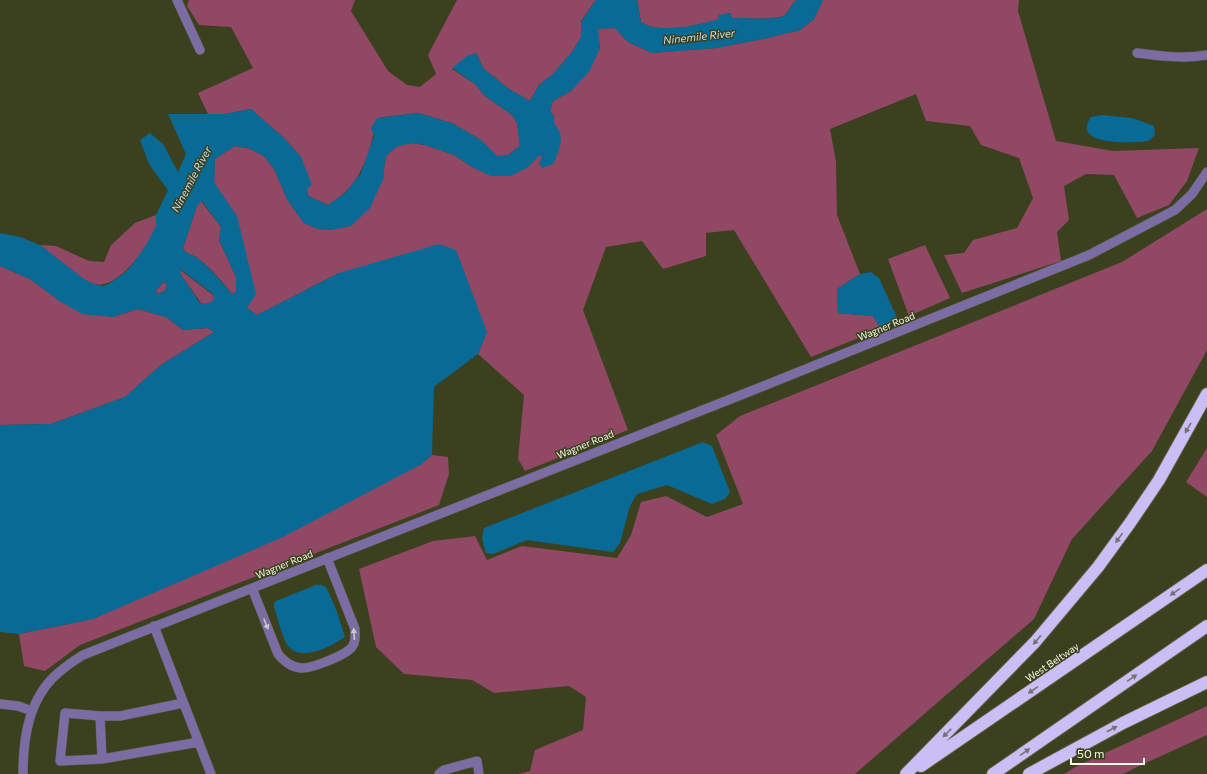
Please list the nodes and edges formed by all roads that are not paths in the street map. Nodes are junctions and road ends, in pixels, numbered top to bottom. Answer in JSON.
{"nodes":[{"id":1,"x":177,"y":0,"type":"edge"},
{"id":2,"x":200,"y":50,"type":"dead end"},
{"id":3,"x":1136,"y":53,"type":"dead end"},
{"id":4,"x":1207,"y":55,"type":"edge"},
{"id":5,"x":1207,"y":172,"type":"edge"},
{"id":6,"x":1207,"y":394,"type":"edge"},
{"id":7,"x":328,"y":558,"type":"junction"},
{"id":8,"x":1207,"y":570,"type":"edge"},
{"id":9,"x":252,"y":588,"type":"junction"},
{"id":10,"x":154,"y":626,"type":"junction"},
{"id":11,"x":1207,"y":626,"type":"edge"},
{"id":12,"x":1207,"y":682,"type":"edge"},
{"id":13,"x":183,"y":703,"type":"junction"},
{"id":14,"x":0,"y":704,"type":"edge"},
{"id":15,"x":32,"y":711,"type":"junction"},
{"id":16,"x":100,"y":716,"type":"junction"},
{"id":17,"x":199,"y":742,"type":"junction"},
{"id":18,"x":102,"y":759,"type":"junction"},
{"id":19,"x":23,"y":774,"type":"edge"},
{"id":20,"x":211,"y":774,"type":"edge"},
{"id":21,"x":439,"y":774,"type":"edge"},
{"id":22,"x":478,"y":774,"type":"edge"},
{"id":23,"x":906,"y":774,"type":"edge"},
{"id":24,"x":910,"y":774,"type":"edge"},
{"id":25,"x":993,"y":774,"type":"edge"},
{"id":26,"x":1029,"y":774,"type":"edge"}],
"edges":[{"from":1,"to":2,"type":"street"},
{"from":3,"to":4,"type":"street"},
{"from":5,"to":7,"type":"street","name":"Wagner Road"},
{"from":6,"to":23,"type":"highway","one_way":true},
{"from":7,"to":9,"type":"street","name":"Wagner Road"},
{"from":9,"to":7,"type":"street","one_way":true},
{"from":8,"to":24,"type":"highway","name":"West Beltway","one_way":true},
{"from":9,"to":10,"type":"street","name":"Wagner Road"},
{"from":10,"to":13,"type":"street"},
{"from":10,"to":15,"type":"street","name":"Wagner Road"},
{"from":25,"to":11,"type":"highway","one_way":true},
{"from":26,"to":12,"type":"highway","one_way":true},
{"from":13,"to":16,"type":"street"},
{"from":13,"to":17,"type":"street"},
{"from":14,"to":15,"type":"street"},
{"from":15,"to":19,"type":"street","name":"Wagner Road"},
{"from":16,"to":18,"type":"street"},
{"from":16,"to":18,"type":"street"},
{"from":17,"to":18,"type":"street"},
{"from":17,"to":20,"type":"street"},
{"from":21,"to":22,"type":"street"}]}
